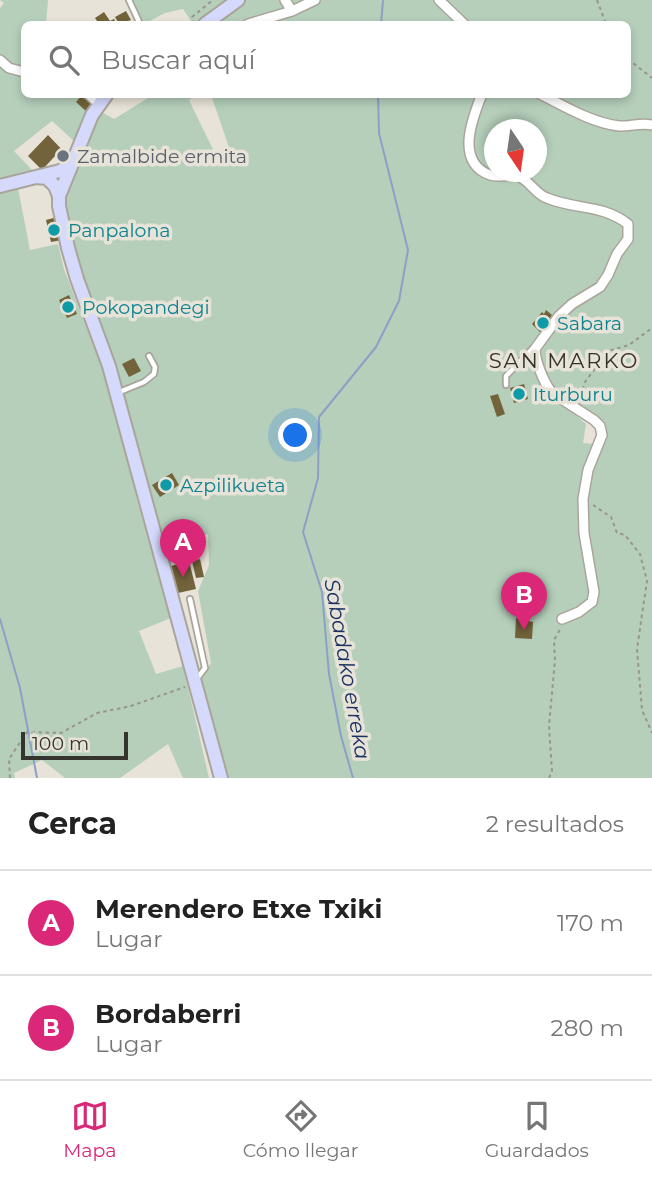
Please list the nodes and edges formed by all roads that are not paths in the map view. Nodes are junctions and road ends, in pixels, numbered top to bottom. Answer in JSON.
{"nodes":[{"id":1,"x":129,"y":0,"type":"edge"},
{"id":2,"x":238,"y":0,"type":"edge"},
{"id":3,"x":285,"y":0,"type":"edge"},
{"id":4,"x":315,"y":0,"type":"edge"},
{"id":5,"x":439,"y":0,"type":"edge"},
{"id":6,"x":292,"y":10,"type":"junction"},
{"id":7,"x":140,"y":21,"type":"edge"},
{"id":8,"x":209,"y":21,"type":"edge"},
{"id":9,"x":257,"y":21,"type":"edge"},
{"id":10,"x":458,"y":21,"type":"edge"},
{"id":11,"x":0,"y":60,"type":"edge"},
{"id":12,"x":21,"y":71,"type":"edge"},
{"id":13,"x":481,"y":98,"type":"edge"},
{"id":14,"x":549,"y":98,"type":"edge"},
{"id":15,"x":103,"y":99,"type":"edge"},
{"id":16,"x":652,"y":125,"type":"edge"},
{"id":17,"x":69,"y":169,"type":"junction"},
{"id":18,"x":42,"y":178,"type":"junction"},
{"id":19,"x":0,"y":186,"type":"edge"},
{"id":20,"x":59,"y":196,"type":"junction"},
{"id":21,"x":537,"y":344,"type":"junction"},
{"id":22,"x":149,"y":356,"type":"dead end"},
{"id":23,"x":506,"y":384,"type":"dead end"},
{"id":24,"x":116,"y":393,"type":"junction"},
{"id":25,"x":190,"y":599,"type":"dead end"},
{"id":26,"x":563,"y":619,"type":"road end"},
{"id":27,"x":196,"y":681,"type":"junction"},
{"id":28,"x":221,"y":778,"type":"edge"}],
"edges":[{"from":1,"to":7,"type":"lane"},
{"from":2,"to":8,"type":"street"},
{"from":3,"to":6,"type":"street"},
{"from":4,"to":6,"type":"street"},
{"from":5,"to":10,"type":"street"},
{"from":6,"to":9,"type":"street"},
{"from":11,"to":12,"type":"street"},
{"from":13,"to":21,"type":"street"},
{"from":14,"to":16,"type":"street"},
{"from":15,"to":17,"type":"street"},
{"from":17,"to":18,"type":"street"},
{"from":17,"to":20,"type":"street"},
{"from":18,"to":19,"type":"street"},
{"from":18,"to":20,"type":"street"},
{"from":20,"to":24,"type":"street"},
{"from":21,"to":23,"type":"lane"},
{"from":21,"to":26,"type":"street"},
{"from":22,"to":24,"type":"lane"},
{"from":24,"to":27,"type":"street"},
{"from":25,"to":27,"type":"lane"},
{"from":27,"to":28,"type":"street"}]}
